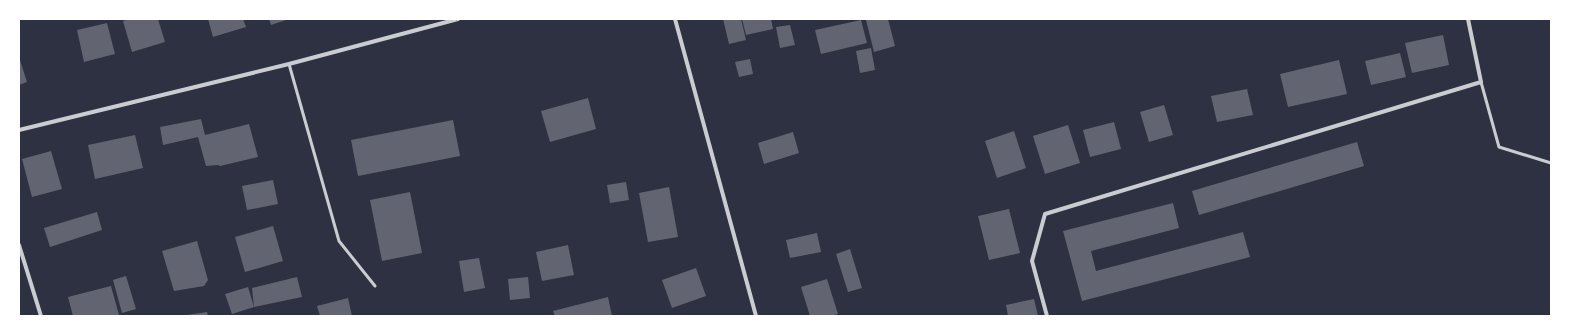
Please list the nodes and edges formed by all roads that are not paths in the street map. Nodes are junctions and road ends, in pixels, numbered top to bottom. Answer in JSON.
{"nodes":[{"id":1,"x":458,"y":19,"type":"edge"},
{"id":2,"x":675,"y":19,"type":"edge"},
{"id":3,"x":1468,"y":19,"type":"edge"},
{"id":4,"x":289,"y":64,"type":"junction"},
{"id":5,"x":1481,"y":82,"type":"junction"},
{"id":6,"x":19,"y":130,"type":"edge"},
{"id":7,"x":1551,"y":163,"type":"edge"},
{"id":8,"x":19,"y":245,"type":"edge"},
{"id":9,"x":375,"y":286,"type":"dead end"},
{"id":10,"x":41,"y":316,"type":"edge"},
{"id":11,"x":756,"y":316,"type":"edge"},
{"id":12,"x":1047,"y":316,"type":"edge"}],
"edges":[{"from":1,"to":4,"type":"street"},
{"from":2,"to":11,"type":"street"},
{"from":3,"to":5,"type":"street"},
{"from":4,"to":6,"type":"street"},
{"from":4,"to":9,"type":"lane"},
{"from":5,"to":7,"type":"lane"},
{"from":5,"to":12,"type":"street"},
{"from":8,"to":10,"type":"street"}]}
